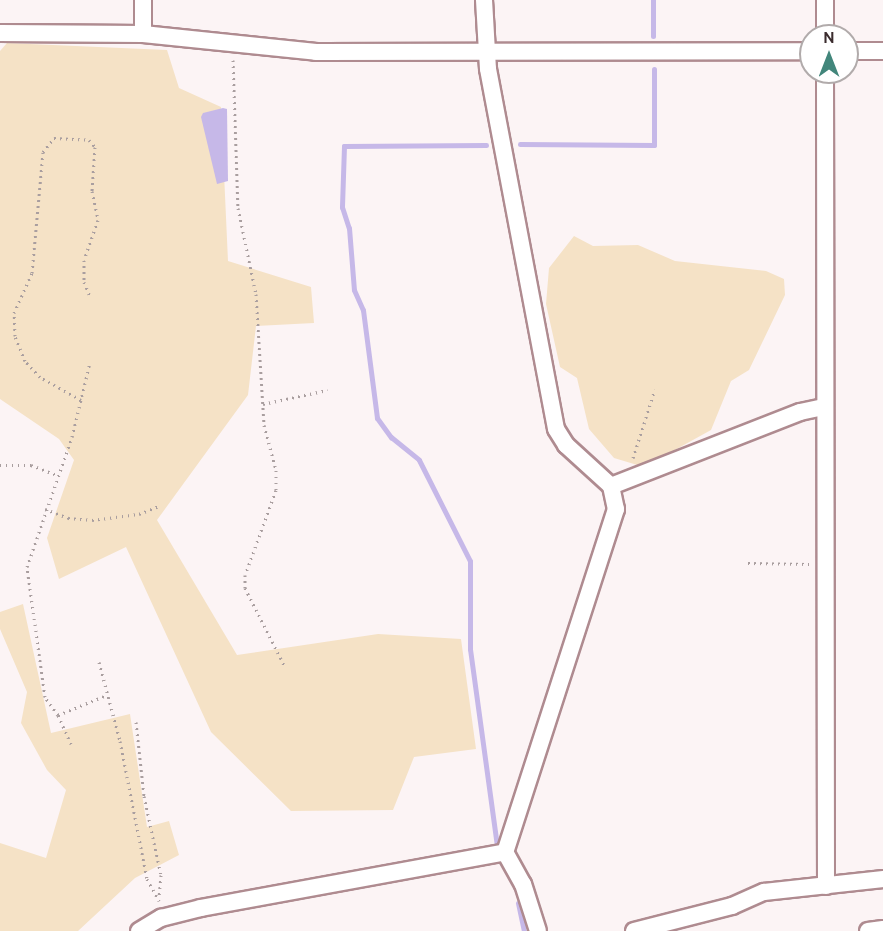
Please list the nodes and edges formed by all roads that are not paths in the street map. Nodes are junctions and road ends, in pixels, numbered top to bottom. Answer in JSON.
{"nodes":[{"id":1,"x":143,"y":0,"type":"edge"},
{"id":2,"x":484,"y":0,"type":"edge"},
{"id":3,"x":825,"y":0,"type":"edge"},
{"id":4,"x":825,"y":24,"type":"edge"},
{"id":5,"x":0,"y":33,"type":"edge"},
{"id":6,"x":143,"y":34,"type":"junction"},
{"id":7,"x":486,"y":51,"type":"junction"},
{"id":8,"x":799,"y":51,"type":"edge"},
{"id":9,"x":859,"y":51,"type":"edge"},
{"id":10,"x":883,"y":51,"type":"edge"},
{"id":11,"x":825,"y":84,"type":"edge"},
{"id":12,"x":823,"y":407,"type":"junction"},
{"id":13,"x":619,"y":482,"type":"junction"},
{"id":14,"x":505,"y":852,"type":"junction"},
{"id":15,"x":883,"y":879,"type":"edge"},
{"id":16,"x":826,"y":886,"type":"junction"},
{"id":17,"x":883,"y":929,"type":"edge"},
{"id":18,"x":139,"y":931,"type":"edge"},
{"id":19,"x":538,"y":931,"type":"edge"},
{"id":20,"x":634,"y":931,"type":"edge"},
{"id":21,"x":868,"y":931,"type":"edge"}],
"edges":[{"from":1,"to":6,"type":"street"},
{"from":2,"to":7,"type":"street"},
{"from":3,"to":4,"type":"street"},
{"from":5,"to":6,"type":"street"},
{"from":6,"to":7,"type":"street"},
{"from":7,"to":8,"type":"street"},
{"from":7,"to":13,"type":"street"},
{"from":9,"to":10,"type":"street"},
{"from":11,"to":12,"type":"street"},
{"from":12,"to":13,"type":"street"},
{"from":12,"to":16,"type":"street"},
{"from":13,"to":14,"type":"street"},
{"from":14,"to":18,"type":"street"},
{"from":14,"to":19,"type":"street"},
{"from":15,"to":16,"type":"street"},
{"from":16,"to":20,"type":"street"},
{"from":17,"to":21,"type":"street"}]}
